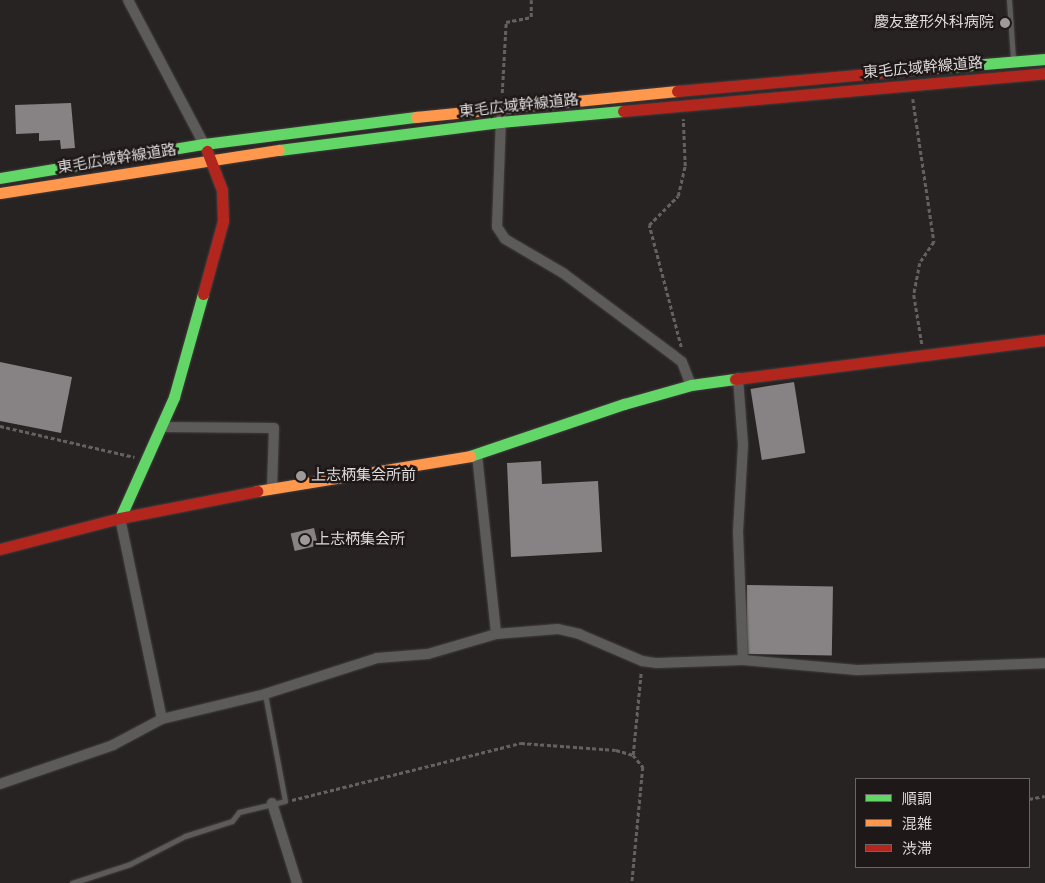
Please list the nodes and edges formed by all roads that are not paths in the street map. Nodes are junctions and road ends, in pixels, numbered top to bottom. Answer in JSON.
{"nodes":[{"id":1,"x":128,"y":0,"type":"edge"},
{"id":2,"x":1008,"y":0,"type":"edge"},
{"id":3,"x":1045,"y":59,"type":"edge"},
{"id":4,"x":1014,"y":62,"type":"junction"},
{"id":5,"x":1045,"y":74,"type":"edge"},
{"id":6,"x":501,"y":106,"type":"junction"},
{"id":7,"x":500,"y":122,"type":"junction"},
{"id":8,"x":204,"y":144,"type":"junction"},
{"id":9,"x":212,"y":159,"type":"junction"},
{"id":10,"x":0,"y":178,"type":"edge"},
{"id":11,"x":0,"y":193,"type":"edge"},
{"id":12,"x":1045,"y":340,"type":"edge"},
{"id":13,"x":738,"y":378,"type":"junction"},
{"id":14,"x":691,"y":385,"type":"junction"},
{"id":15,"x":161,"y":426,"type":"junction"},
{"id":16,"x":477,"y":455,"type":"junction"},
{"id":17,"x":272,"y":488,"type":"junction"},
{"id":18,"x":120,"y":518,"type":"junction"},
{"id":19,"x":0,"y":549,"type":"edge"},
{"id":20,"x":496,"y":634,"type":"junction"},
{"id":21,"x":743,"y":660,"type":"junction"},
{"id":22,"x":1045,"y":663,"type":"edge"},
{"id":23,"x":265,"y":694,"type":"junction"},
{"id":24,"x":162,"y":719,"type":"junction"},
{"id":25,"x":0,"y":784,"type":"edge"},
{"id":26,"x":272,"y":803,"type":"junction"},
{"id":27,"x":72,"y":883,"type":"edge"},
{"id":28,"x":297,"y":883,"type":"edge"}],
"edges":[{"from":1,"to":8,"type":"street"},
{"from":2,"to":4,"type":"lane"},
{"from":3,"to":4,"type":"main road","name":"東毛広域幹線道路"},
{"from":4,"to":6,"type":"main road","name":"東毛広域幹線道路"},
{"from":5,"to":7,"type":"main road","name":"東毛広域幹線道路"},
{"from":6,"to":7,"type":"street"},
{"from":6,"to":8,"type":"main road","name":"東毛広域幹線道路"},
{"from":7,"to":9,"type":"main road","name":"東毛広域幹線道路"},
{"from":7,"to":14,"type":"street"},
{"from":8,"to":9,"type":"main road"},
{"from":8,"to":10,"type":"main road","name":"東毛広域幹線道路"},
{"from":9,"to":11,"type":"main road","name":"東毛広域幹線道路"},
{"from":9,"to":15,"type":"main road"},
{"from":12,"to":13,"type":"main road"},
{"from":13,"to":14,"type":"main road"},
{"from":13,"to":21,"type":"street"},
{"from":14,"to":16,"type":"main road"},
{"from":15,"to":17,"type":"street"},
{"from":15,"to":18,"type":"main road"},
{"from":16,"to":17,"type":"main road"},
{"from":16,"to":20,"type":"street"},
{"from":17,"to":18,"type":"main road"},
{"from":18,"to":19,"type":"main road"},
{"from":18,"to":24,"type":"street"},
{"from":20,"to":21,"type":"street"},
{"from":20,"to":23,"type":"street"},
{"from":21,"to":22,"type":"street"},
{"from":23,"to":24,"type":"street"},
{"from":23,"to":26,"type":"lane"},
{"from":24,"to":25,"type":"street"},
{"from":26,"to":27,"type":"lane"},
{"from":26,"to":28,"type":"street"}]}
